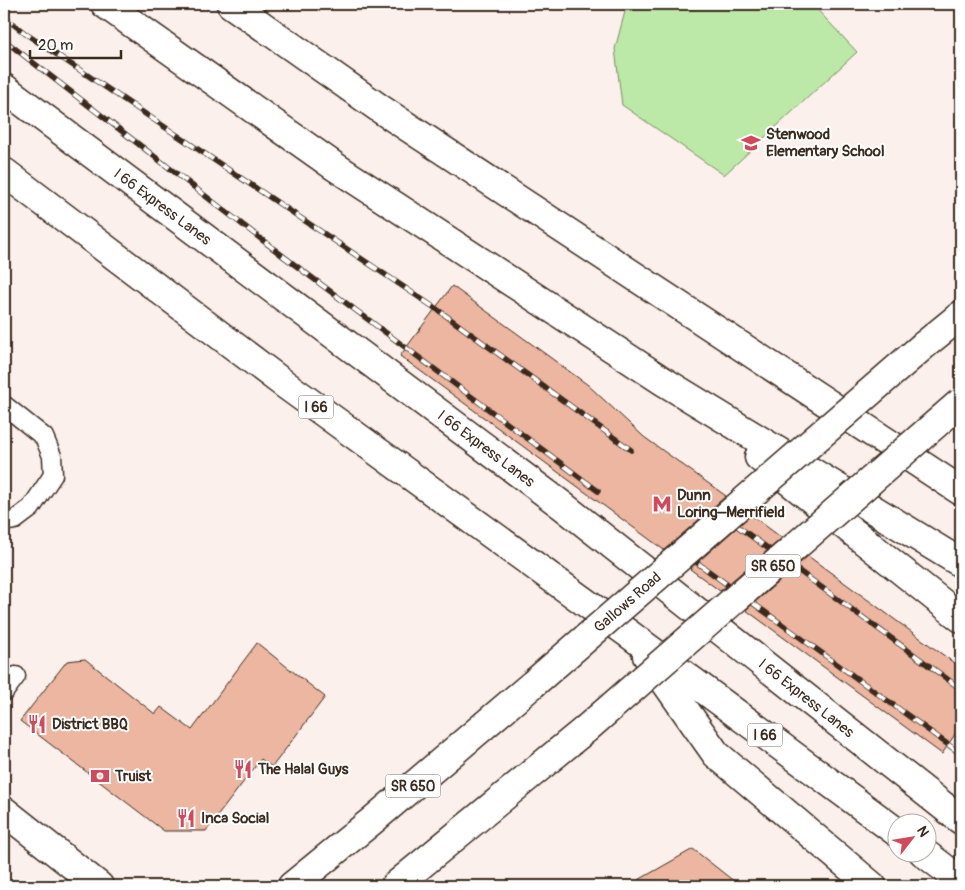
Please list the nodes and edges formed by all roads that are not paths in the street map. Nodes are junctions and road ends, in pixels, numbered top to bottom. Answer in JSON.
{"nodes":[{"id":1,"x":105,"y":4,"type":"edge"},
{"id":2,"x":231,"y":4,"type":"edge"},
{"id":3,"x":4,"y":88,"type":"edge"},
{"id":4,"x":4,"y":172,"type":"edge"},
{"id":5,"x":961,"y":315,"type":"edge"},
{"id":6,"x":663,"y":381,"type":"junction"},
{"id":7,"x":961,"y":402,"type":"edge"},
{"id":8,"x":4,"y":405,"type":"edge"},
{"id":9,"x":961,"y":490,"type":"edge"},
{"id":10,"x":4,"y":522,"type":"edge"},
{"id":11,"x":961,"y":563,"type":"edge"},
{"id":12,"x":961,"y":618,"type":"edge"},
{"id":13,"x":633,"y":636,"type":"junction"},
{"id":14,"x":16,"y":676,"type":"dead end"},
{"id":15,"x":4,"y":692,"type":"edge"},
{"id":16,"x":950,"y":810,"type":"edge"},
{"id":17,"x":4,"y":811,"type":"edge"},
{"id":18,"x":961,"y":820,"type":"edge"},
{"id":19,"x":888,"y":826,"type":"edge"},
{"id":20,"x":936,"y":862,"type":"edge"},
{"id":21,"x":961,"y":881,"type":"edge"},
{"id":22,"x":99,"y":886,"type":"edge"},
{"id":23,"x":292,"y":886,"type":"edge"},
{"id":24,"x":394,"y":886,"type":"edge"},
{"id":25,"x":872,"y":886,"type":"edge"}],
"edges":[{"from":1,"to":6,"type":"main road"},
{"from":2,"to":9,"type":"main road"},
{"from":3,"to":16,"type":"main road","name":"I 66 Express Lanes"},
{"from":4,"to":13,"type":"main road","number":"I 66"},
{"from":5,"to":23,"type":"main road","name":"Gallows Road","number":"SR 650","bridge":true},
{"from":6,"to":11,"type":"main road"},
{"from":6,"to":12,"type":"main road"},
{"from":7,"to":24,"type":"main road","number":"SR 650","bridge":true},
{"from":8,"to":10,"type":"lane"},
{"from":13,"to":19,"type":"main road","number":"I 66"},
{"from":13,"to":25,"type":"main road"},
{"from":14,"to":15,"type":"lane"},
{"from":16,"to":18,"type":"main road","name":"I 66 Express Lanes"},
{"from":17,"to":22,"type":"main road"},
{"from":20,"to":21,"type":"main road"}]}
